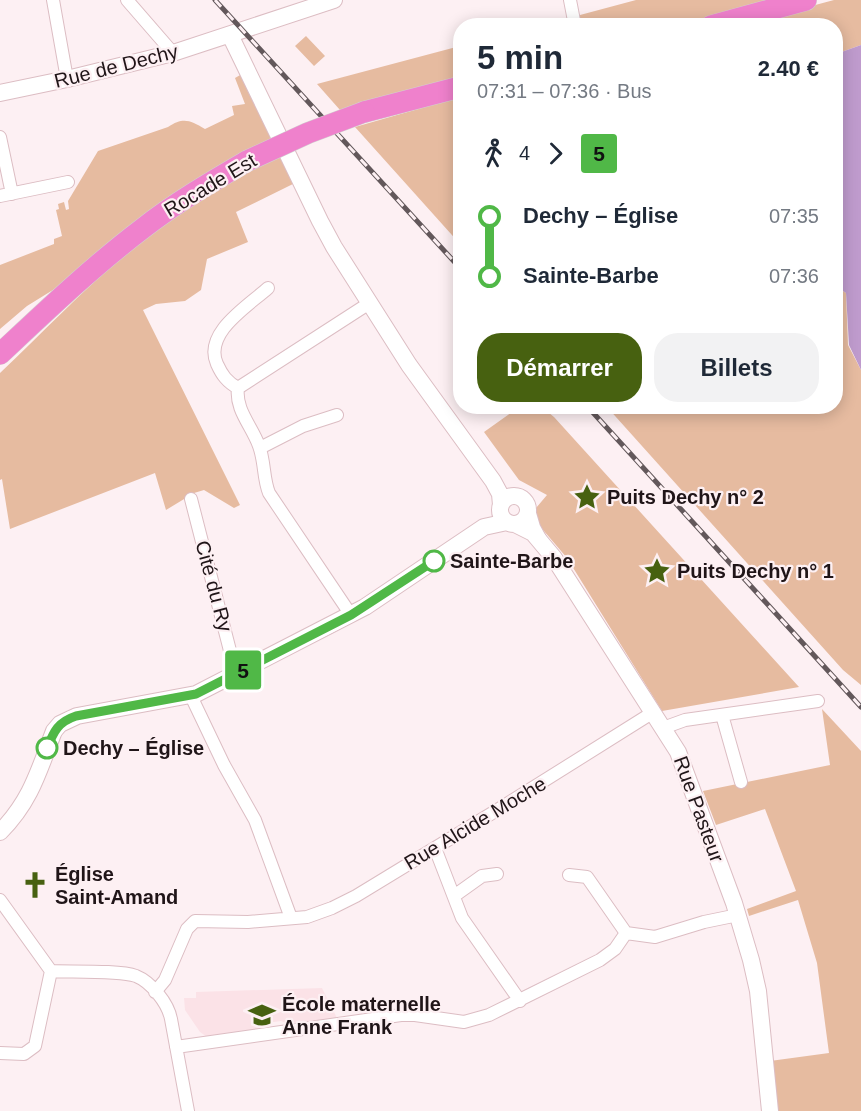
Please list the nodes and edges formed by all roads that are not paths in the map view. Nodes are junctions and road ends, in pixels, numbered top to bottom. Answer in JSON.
{"nodes":[{"id":1,"x":53,"y":0,"type":"edge"},
{"id":2,"x":127,"y":0,"type":"edge"},
{"id":3,"x":334,"y":0,"type":"edge"},
{"id":4,"x":570,"y":0,"type":"edge"},
{"id":5,"x":800,"y":1,"type":"edge"},
{"id":6,"x":298,"y":6,"type":"edge"},
{"id":7,"x":573,"y":18,"type":"edge"},
{"id":8,"x":739,"y":18,"type":"edge"},
{"id":9,"x":230,"y":35,"type":"junction"},
{"id":10,"x":173,"y":53,"type":"junction"},
{"id":11,"x":67,"y":79,"type":"junction"},
{"id":12,"x":453,"y":89,"type":"edge"},
{"id":13,"x":0,"y":93,"type":"edge"},
{"id":14,"x":0,"y":137,"type":"edge"},
{"id":15,"x":68,"y":182,"type":"dead end"},
{"id":16,"x":6,"y":195,"type":"edge"},
{"id":17,"x":268,"y":288,"type":"dead end"},
{"id":18,"x":368,"y":304,"type":"junction"},
{"id":19,"x":2,"y":348,"type":"edge"},
{"id":20,"x":238,"y":388,"type":"junction"},
{"id":21,"x":337,"y":415,"type":"dead end"},
{"id":22,"x":260,"y":448,"type":"junction"},
{"id":23,"x":191,"y":499,"type":"dead end"},
{"id":24,"x":529,"y":510,"type":"joint"},
{"id":25,"x":507,"y":511,"type":"junction"},
{"id":26,"x":542,"y":541,"type":"junction"},
{"id":27,"x":351,"y":615,"type":"junction"},
{"id":28,"x":236,"y":674,"type":"junction"},
{"id":29,"x":191,"y":696,"type":"junction"},
{"id":30,"x":818,"y":701,"type":"dead end"},
{"id":31,"x":652,"y":713,"type":"junction"},
{"id":32,"x":722,"y":715,"type":"junction"},
{"id":33,"x":663,"y":728,"type":"junction"},
{"id":34,"x":741,"y":782,"type":"dead end"},
{"id":35,"x":0,"y":832,"type":"edge"},
{"id":36,"x":435,"y":848,"type":"junction"},
{"id":37,"x":496,"y":874,"type":"dead end"},
{"id":38,"x":569,"y":875,"type":"dead end"},
{"id":39,"x":454,"y":896,"type":"junction"},
{"id":40,"x":0,"y":900,"type":"edge"},
{"id":41,"x":738,"y":915,"type":"junction"},
{"id":42,"x":291,"y":918,"type":"junction"},
{"id":43,"x":626,"y":933,"type":"junction"},
{"id":44,"x":51,"y":971,"type":"junction"},
{"id":45,"x":155,"y":992,"type":"junction"},
{"id":46,"x":520,"y":1001,"type":"junction"},
{"id":47,"x":176,"y":1047,"type":"junction"},
{"id":48,"x":0,"y":1053,"type":"edge"},
{"id":49,"x":188,"y":1111,"type":"edge"},
{"id":50,"x":770,"y":1111,"type":"edge"}],
"edges":[{"from":1,"to":11,"type":"street"},
{"from":2,"to":10,"type":"street"},
{"from":3,"to":6,"type":"street","name":"Rue de Dechy"},
{"from":4,"to":7,"type":"street"},
{"from":5,"to":8,"type":"highway"},
{"from":6,"to":9,"type":"street","name":"Rue de Dechy"},
{"from":9,"to":10,"type":"street","name":"Rue de Dechy"},
{"from":9,"to":18,"type":"street","name":"Rue Pasteur"},
{"from":10,"to":11,"type":"street","name":"Rue de Dechy"},
{"from":11,"to":13,"type":"street","name":"Rue de Dechy"},
{"from":12,"to":19,"type":"highway","name":"Rocade Est","bridge":true},
{"from":14,"to":16,"type":"street"},
{"from":15,"to":16,"type":"street"},
{"from":17,"to":20,"type":"street"},
{"from":18,"to":20,"type":"street"},
{"from":18,"to":25,"type":"street","name":"Rue Pasteur"},
{"from":20,"to":22,"type":"street"},
{"from":21,"to":22,"type":"street"},
{"from":22,"to":27,"type":"street"},
{"from":23,"to":28,"type":"street","name":"Cité du Ry"},
{"from":24,"to":25,"type":"street"},
{"from":24,"to":26,"type":"street","name":"Rue Pasteur"},
{"from":25,"to":26,"type":"street","name":"Rue Pasteur"},
{"from":25,"to":27,"type":"street"},
{"from":26,"to":31,"type":"street","name":"Rue Pasteur"},
{"from":27,"to":28,"type":"street"},
{"from":28,"to":29,"type":"street"},
{"from":29,"to":35,"type":"street"},
{"from":29,"to":42,"type":"street"},
{"from":30,"to":32,"type":"street"},
{"from":31,"to":33,"type":"street","name":"Rue Pasteur"},
{"from":31,"to":36,"type":"street","name":"Rue Alcide Moche"},
{"from":32,"to":33,"type":"street"},
{"from":32,"to":34,"type":"street"},
{"from":33,"to":41,"type":"street","name":"Rue Pasteur"},
{"from":36,"to":39,"type":"street"},
{"from":36,"to":42,"type":"street","name":"Rue Alcide Moche"},
{"from":37,"to":39,"type":"street"},
{"from":38,"to":43,"type":"street"},
{"from":39,"to":46,"type":"street"},
{"from":40,"to":44,"type":"street"},
{"from":41,"to":43,"type":"street"},
{"from":41,"to":50,"type":"street","name":"Rue Pasteur"},
{"from":42,"to":45,"type":"street","name":"Rue Alcide Moche"},
{"from":43,"to":46,"type":"street"},
{"from":44,"to":45,"type":"street"},
{"from":44,"to":48,"type":"street"},
{"from":45,"to":47,"type":"street"},
{"from":46,"to":47,"type":"street"},
{"from":47,"to":49,"type":"street"}]}
